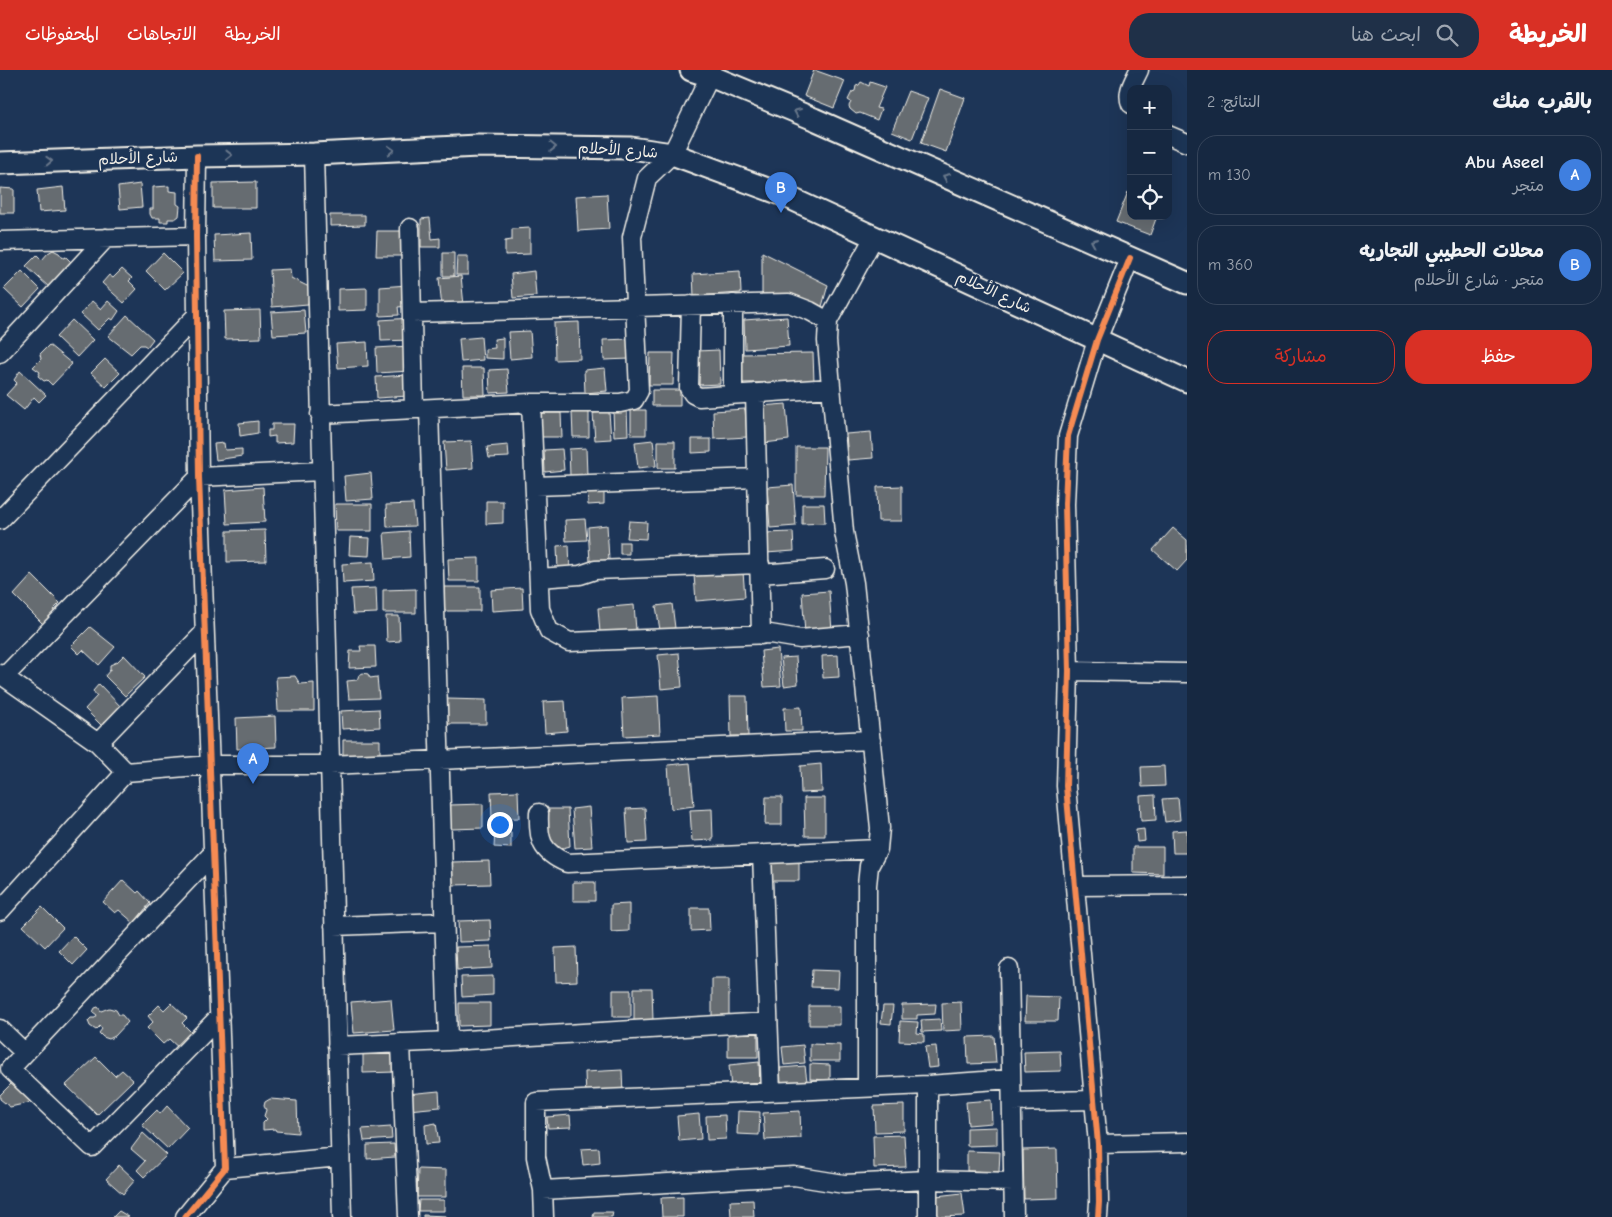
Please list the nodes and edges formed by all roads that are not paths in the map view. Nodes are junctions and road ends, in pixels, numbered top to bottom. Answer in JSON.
{"nodes":[{"id":1,"x":1139,"y":70,"type":"edge"},
{"id":2,"x":704,"y":72,"type":"edge"},
{"id":3,"x":1132,"y":85,"type":"edge"},
{"id":4,"x":1172,"y":137,"type":"edge"},
{"id":5,"x":1187,"y":143,"type":"edge"},
{"id":6,"x":314,"y":154,"type":"junction"},
{"id":7,"x":672,"y":154,"type":"junction"},
{"id":8,"x":197,"y":156,"type":"junction"},
{"id":9,"x":0,"y":163,"type":"edge"},
{"id":10,"x":410,"y":228,"type":"dead end"},
{"id":11,"x":196,"y":236,"type":"junction"},
{"id":12,"x":874,"y":237,"type":"junction"},
{"id":13,"x":106,"y":238,"type":"junction"},
{"id":14,"x":0,"y":241,"type":"edge"},
{"id":15,"x":1130,"y":258,"type":"junction"},
{"id":16,"x":1187,"y":283,"type":"edge"},
{"id":17,"x":733,"y":304,"type":"junction"},
{"id":18,"x":691,"y":305,"type":"junction"},
{"id":19,"x":634,"y":307,"type":"junction"},
{"id":20,"x":412,"y":313,"type":"junction"},
{"id":21,"x":196,"y":316,"type":"junction"},
{"id":22,"x":828,"y":321,"type":"junction"},
{"id":23,"x":1097,"y":340,"type":"junction"},
{"id":24,"x":0,"y":353,"type":"edge"},
{"id":25,"x":1187,"y":382,"type":"edge"},
{"id":26,"x":830,"y":388,"type":"junction"},
{"id":27,"x":755,"y":393,"type":"junction"},
{"id":28,"x":733,"y":394,"type":"junction"},
{"id":29,"x":531,"y":403,"type":"junction"},
{"id":30,"x":422,"y":409,"type":"junction"},
{"id":31,"x":320,"y":414,"type":"junction"},
{"id":32,"x":322,"y":471,"type":"junction"},
{"id":33,"x":199,"y":477,"type":"junction"},
{"id":34,"x":757,"y":478,"type":"junction"},
{"id":35,"x":535,"y":486,"type":"junction"},
{"id":36,"x":0,"y":520,"type":"edge"},
{"id":37,"x":760,"y":569,"type":"junction"},
{"id":38,"x":825,"y":569,"type":"dead end"},
{"id":39,"x":539,"y":578,"type":"junction"},
{"id":40,"x":204,"y":633,"type":"junction"},
{"id":41,"x":860,"y":634,"type":"junction"},
{"id":42,"x":762,"y":635,"type":"junction"},
{"id":43,"x":1069,"y":671,"type":"junction"},
{"id":44,"x":1187,"y":672,"type":"edge"},
{"id":45,"x":2,"y":675,"type":"edge"},
{"id":46,"x":871,"y":740,"type":"junction"},
{"id":47,"x":98,"y":743,"type":"junction"},
{"id":48,"x":440,"y":760,"type":"junction"},
{"id":49,"x":210,"y":765,"type":"junction"},
{"id":50,"x":330,"y":765,"type":"junction"},
{"id":51,"x":126,"y":772,"type":"junction"},
{"id":52,"x":539,"y":813,"type":"dead end"},
{"id":53,"x":878,"y":849,"type":"junction"},
{"id":54,"x":214,"y":852,"type":"junction"},
{"id":55,"x":762,"y":854,"type":"junction"},
{"id":56,"x":1187,"y":885,"type":"edge"},
{"id":57,"x":1075,"y":886,"type":"junction"},
{"id":58,"x":2,"y":906,"type":"edge"},
{"id":59,"x":444,"y":922,"type":"junction"},
{"id":60,"x":334,"y":926,"type":"junction"},
{"id":61,"x":1009,"y":968,"type":"dead end"},
{"id":62,"x":220,"y":1016,"type":"junction"},
{"id":63,"x":768,"y":1022,"type":"junction"},
{"id":64,"x":0,"y":1029,"type":"edge"},
{"id":65,"x":448,"y":1041,"type":"junction"},
{"id":66,"x":401,"y":1043,"type":"junction"},
{"id":67,"x":337,"y":1046,"type":"junction"},
{"id":68,"x":25,"y":1053,"type":"junction"},
{"id":69,"x":1011,"y":1079,"type":"junction"},
{"id":70,"x":928,"y":1085,"type":"junction"},
{"id":71,"x":866,"y":1088,"type":"junction"},
{"id":72,"x":771,"y":1092,"type":"junction"},
{"id":73,"x":1094,"y":1100,"type":"junction"},
{"id":74,"x":1012,"y":1102,"type":"junction"},
{"id":75,"x":1187,"y":1142,"type":"edge"},
{"id":76,"x":1098,"y":1144,"type":"junction"},
{"id":77,"x":340,"y":1157,"type":"junction"},
{"id":78,"x":225,"y":1168,"type":"junction"},
{"id":79,"x":928,"y":1180,"type":"junction"},
{"id":80,"x":1013,"y":1182,"type":"junction"},
{"id":81,"x":543,"y":1190,"type":"junction"},
{"id":82,"x":184,"y":1217,"type":"edge"},
{"id":83,"x":342,"y":1217,"type":"edge"},
{"id":84,"x":408,"y":1217,"type":"edge"},
{"id":85,"x":544,"y":1217,"type":"edge"},
{"id":86,"x":928,"y":1217,"type":"edge"},
{"id":87,"x":1014,"y":1217,"type":"edge"},
{"id":88,"x":1098,"y":1217,"type":"edge"}],
"edges":[{"from":1,"to":3,"type":"street"},
{"from":2,"to":7,"type":"street"},
{"from":15,"to":2,"type":"main road","one_way":true},
{"from":4,"to":5,"type":"street"},
{"from":6,"to":7,"type":"main road","name":"شارع الأحلام","one_way":true},
{"from":8,"to":6,"type":"main road","name":"شارع الأحلام","one_way":true},
{"from":6,"to":31,"type":"street"},
{"from":7,"to":12,"type":"main road","name":"شارع الأحلام"},
{"from":7,"to":19,"type":"street"},
{"from":9,"to":8,"type":"main road","name":"شارع الأحلام","one_way":true},
{"from":8,"to":11,"type":"street"},
{"from":10,"to":20,"type":"street"},
{"from":11,"to":13,"type":"street"},
{"from":11,"to":21,"type":"street"},
{"from":12,"to":22,"type":"street"},
{"from":12,"to":23,"type":"main road","name":"شارع الأحلام"},
{"from":13,"to":14,"type":"street"},
{"from":13,"to":24,"type":"street"},
{"from":15,"to":16,"type":"main road"},
{"from":15,"to":23,"type":"street"},
{"from":17,"to":18,"type":"street"},
{"from":17,"to":22,"type":"street"},
{"from":17,"to":28,"type":"street"},
{"from":18,"to":19,"type":"street"},
{"from":18,"to":28,"type":"street"},
{"from":19,"to":20,"type":"street"},
{"from":19,"to":29,"type":"street"},
{"from":20,"to":30,"type":"street"},
{"from":21,"to":33,"type":"street"},
{"from":21,"to":36,"type":"street"},
{"from":22,"to":26,"type":"street"},
{"from":23,"to":25,"type":"main road","name":"شارع الأحلام"},
{"from":23,"to":43,"type":"street"},
{"from":26,"to":27,"type":"street"},
{"from":26,"to":41,"type":"street"},
{"from":27,"to":28,"type":"street"},
{"from":27,"to":34,"type":"street"},
{"from":29,"to":30,"type":"street"},
{"from":29,"to":35,"type":"street"},
{"from":30,"to":31,"type":"street"},
{"from":30,"to":48,"type":"street"},
{"from":31,"to":32,"type":"street"},
{"from":32,"to":33,"type":"street"},
{"from":32,"to":50,"type":"street"},
{"from":33,"to":40,"type":"street"},
{"from":33,"to":45,"type":"street"},
{"from":34,"to":35,"type":"street"},
{"from":34,"to":37,"type":"street"},
{"from":35,"to":39,"type":"street"},
{"from":37,"to":38,"type":"street"},
{"from":37,"to":39,"type":"street"},
{"from":37,"to":42,"type":"street"},
{"from":39,"to":42,"type":"street"},
{"from":40,"to":47,"type":"street"},
{"from":40,"to":49,"type":"street"},
{"from":41,"to":42,"type":"street"},
{"from":41,"to":46,"type":"street"},
{"from":43,"to":44,"type":"street"},
{"from":43,"to":57,"type":"street"},
{"from":45,"to":47,"type":"street"},
{"from":46,"to":48,"type":"street"},
{"from":46,"to":53,"type":"street"},
{"from":47,"to":51,"type":"street"},
{"from":48,"to":50,"type":"street"},
{"from":48,"to":59,"type":"street"},
{"from":49,"to":50,"type":"street"},
{"from":49,"to":51,"type":"street"},
{"from":49,"to":54,"type":"street"},
{"from":50,"to":60,"type":"street"},
{"from":51,"to":58,"type":"street"},
{"from":52,"to":55,"type":"street"},
{"from":53,"to":55,"type":"street"},
{"from":53,"to":71,"type":"street"},
{"from":54,"to":62,"type":"street"},
{"from":54,"to":68,"type":"street"},
{"from":55,"to":63,"type":"street"},
{"from":56,"to":57,"type":"street"},
{"from":57,"to":73,"type":"street"},
{"from":59,"to":60,"type":"street"},
{"from":59,"to":65,"type":"street"},
{"from":60,"to":67,"type":"street"},
{"from":61,"to":69,"type":"street"},
{"from":62,"to":68,"type":"street"},
{"from":62,"to":78,"type":"street"},
{"from":63,"to":65,"type":"street"},
{"from":63,"to":72,"type":"street"},
{"from":64,"to":68,"type":"street"},
{"from":65,"to":66,"type":"street"},
{"from":66,"to":67,"type":"street"},
{"from":66,"to":84,"type":"street"},
{"from":67,"to":77,"type":"street"},
{"from":69,"to":70,"type":"street"},
{"from":69,"to":74,"type":"street"},
{"from":70,"to":71,"type":"street"},
{"from":70,"to":79,"type":"street"},
{"from":71,"to":72,"type":"street"},
{"from":72,"to":81,"type":"street"},
{"from":73,"to":74,"type":"street"},
{"from":73,"to":76,"type":"street"},
{"from":74,"to":80,"type":"street"},
{"from":75,"to":76,"type":"street"},
{"from":76,"to":88,"type":"street"},
{"from":77,"to":78,"type":"street"},
{"from":77,"to":83,"type":"street"},
{"from":78,"to":82,"type":"street"},
{"from":79,"to":80,"type":"street"},
{"from":79,"to":81,"type":"street"},
{"from":79,"to":86,"type":"street"},
{"from":80,"to":87,"type":"street"},
{"from":81,"to":85,"type":"street"}]}
